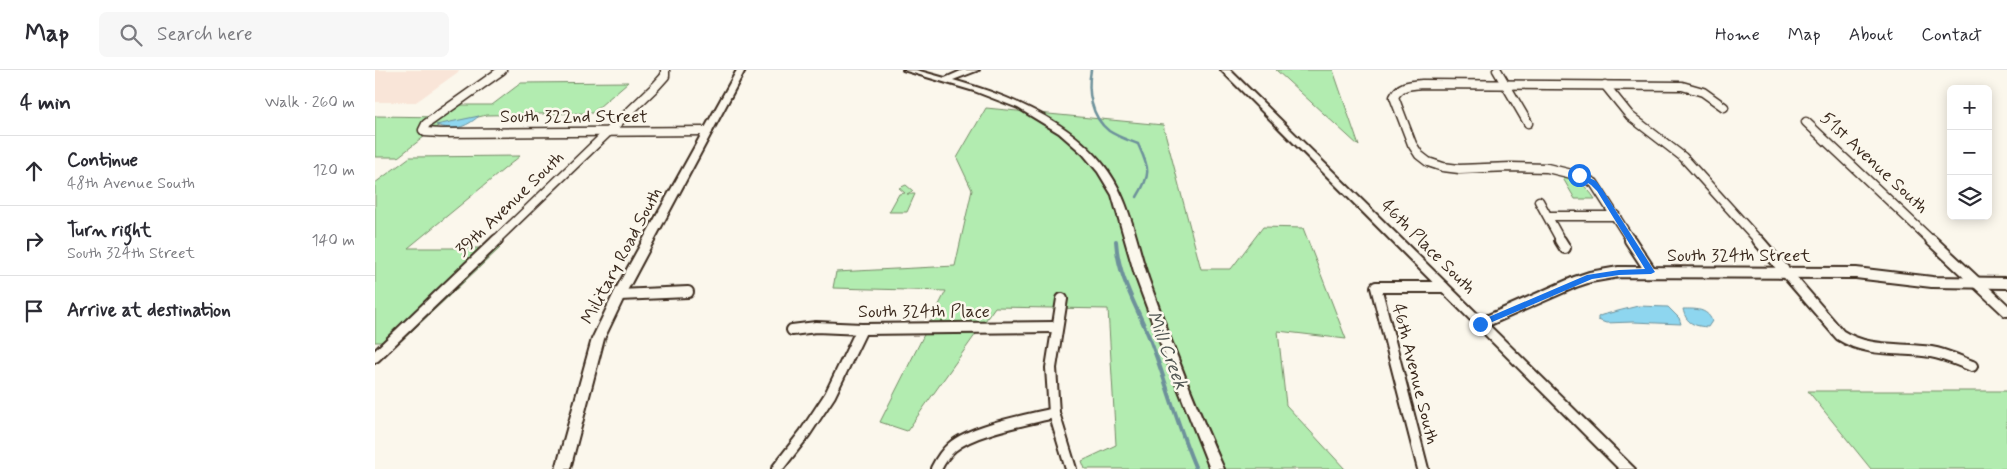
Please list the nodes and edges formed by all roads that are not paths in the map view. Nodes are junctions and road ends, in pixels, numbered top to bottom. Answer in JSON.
{"nodes":[{"id":1,"x":502,"y":70,"type":"edge"},
{"id":2,"x":741,"y":70,"type":"edge"},
{"id":3,"x":907,"y":70,"type":"edge"},
{"id":4,"x":975,"y":70,"type":"edge"},
{"id":5,"x":1225,"y":70,"type":"edge"},
{"id":6,"x":1497,"y":70,"type":"edge"},
{"id":7,"x":666,"y":72,"type":"edge"},
{"id":8,"x":946,"y":80,"type":"junction"},
{"id":9,"x":1505,"y":84,"type":"junction"},
{"id":10,"x":1605,"y":85,"type":"junction"},
{"id":11,"x":1724,"y":107,"type":"dead end"},
{"id":12,"x":1806,"y":122,"type":"dead end"},
{"id":13,"x":1528,"y":123,"type":"dead end"},
{"id":14,"x":708,"y":131,"type":"junction"},
{"id":15,"x":607,"y":132,"type":"junction"},
{"id":16,"x":1539,"y":201,"type":"dead end"},
{"id":17,"x":1548,"y":216,"type":"junction"},
{"id":18,"x":1616,"y":216,"type":"junction"},
{"id":19,"x":1565,"y":248,"type":"dead end"},
{"id":20,"x":1651,"y":272,"type":"junction"},
{"id":21,"x":1786,"y":272,"type":"junction"},
{"id":22,"x":2007,"y":283,"type":"edge"},
{"id":23,"x":1977,"y":284,"type":"junction"},
{"id":24,"x":1443,"y":287,"type":"junction"},
{"id":25,"x":688,"y":292,"type":"dead end"},
{"id":26,"x":619,"y":295,"type":"junction"},
{"id":27,"x":1062,"y":298,"type":"dead end"},
{"id":28,"x":2007,"y":311,"type":"edge"},
{"id":29,"x":1480,"y":324,"type":"junction"},
{"id":30,"x":1056,"y":326,"type":"junction"},
{"id":31,"x":862,"y":329,"type":"junction"},
{"id":32,"x":792,"y":330,"type":"dead end"},
{"id":33,"x":375,"y":357,"type":"edge"},
{"id":34,"x":1972,"y":366,"type":"dead end"},
{"id":35,"x":1054,"y":413,"type":"junction"},
{"id":36,"x":563,"y":469,"type":"edge"},
{"id":37,"x":777,"y":469,"type":"edge"},
{"id":38,"x":936,"y":469,"type":"edge"},
{"id":39,"x":1071,"y":469,"type":"edge"},
{"id":40,"x":1217,"y":469,"type":"edge"},
{"id":41,"x":1423,"y":469,"type":"edge"},
{"id":42,"x":1628,"y":469,"type":"edge"}],
"edges":[{"from":1,"to":15,"type":"street","name":"South 322nd Street"},
{"from":2,"to":14,"type":"main road","name":"Military Road South"},
{"from":3,"to":8,"type":"main road"},
{"from":4,"to":8,"type":"main road"},
{"from":5,"to":24,"type":"main road","name":"46th Place South"},
{"from":6,"to":9,"type":"street"},
{"from":7,"to":15,"type":"street","name":"39th Avenue South"},
{"from":8,"to":40,"type":"main road"},
{"from":9,"to":10,"type":"street"},
{"from":9,"to":13,"type":"street"},
{"from":9,"to":18,"type":"street"},
{"from":10,"to":11,"type":"street"},
{"from":10,"to":21,"type":"street"},
{"from":12,"to":23,"type":"street","name":"51st Avenue South"},
{"from":14,"to":15,"type":"street","name":"South 322nd Street"},
{"from":14,"to":26,"type":"main road","name":"Military Road South"},
{"from":15,"to":33,"type":"street","name":"39th Avenue South"},
{"from":16,"to":17,"type":"street"},
{"from":17,"to":18,"type":"street"},
{"from":17,"to":19,"type":"street"},
{"from":18,"to":20,"type":"street"},
{"from":20,"to":21,"type":"street","name":"South 324th Street"},
{"from":20,"to":29,"type":"street","name":"South 324th Street"},
{"from":21,"to":23,"type":"street","name":"South 324th Street"},
{"from":21,"to":34,"type":"street"},
{"from":22,"to":23,"type":"street","name":"South 324th Street"},
{"from":23,"to":28,"type":"street","name":"51st Avenue South"},
{"from":24,"to":29,"type":"main road","name":"46th Place South"},
{"from":24,"to":41,"type":"street","name":"46th Avenue South"},
{"from":25,"to":26,"type":"street"},
{"from":26,"to":36,"type":"main road","name":"Military Road South"},
{"from":27,"to":30,"type":"street"},
{"from":29,"to":42,"type":"main road","name":"46th Place South"},
{"from":30,"to":31,"type":"street","name":"South 324th Place"},
{"from":30,"to":35,"type":"street"},
{"from":31,"to":32,"type":"street","name":"South 324th Place"},
{"from":31,"to":37,"type":"street"},
{"from":35,"to":38,"type":"street"},
{"from":35,"to":39,"type":"street"}]}
